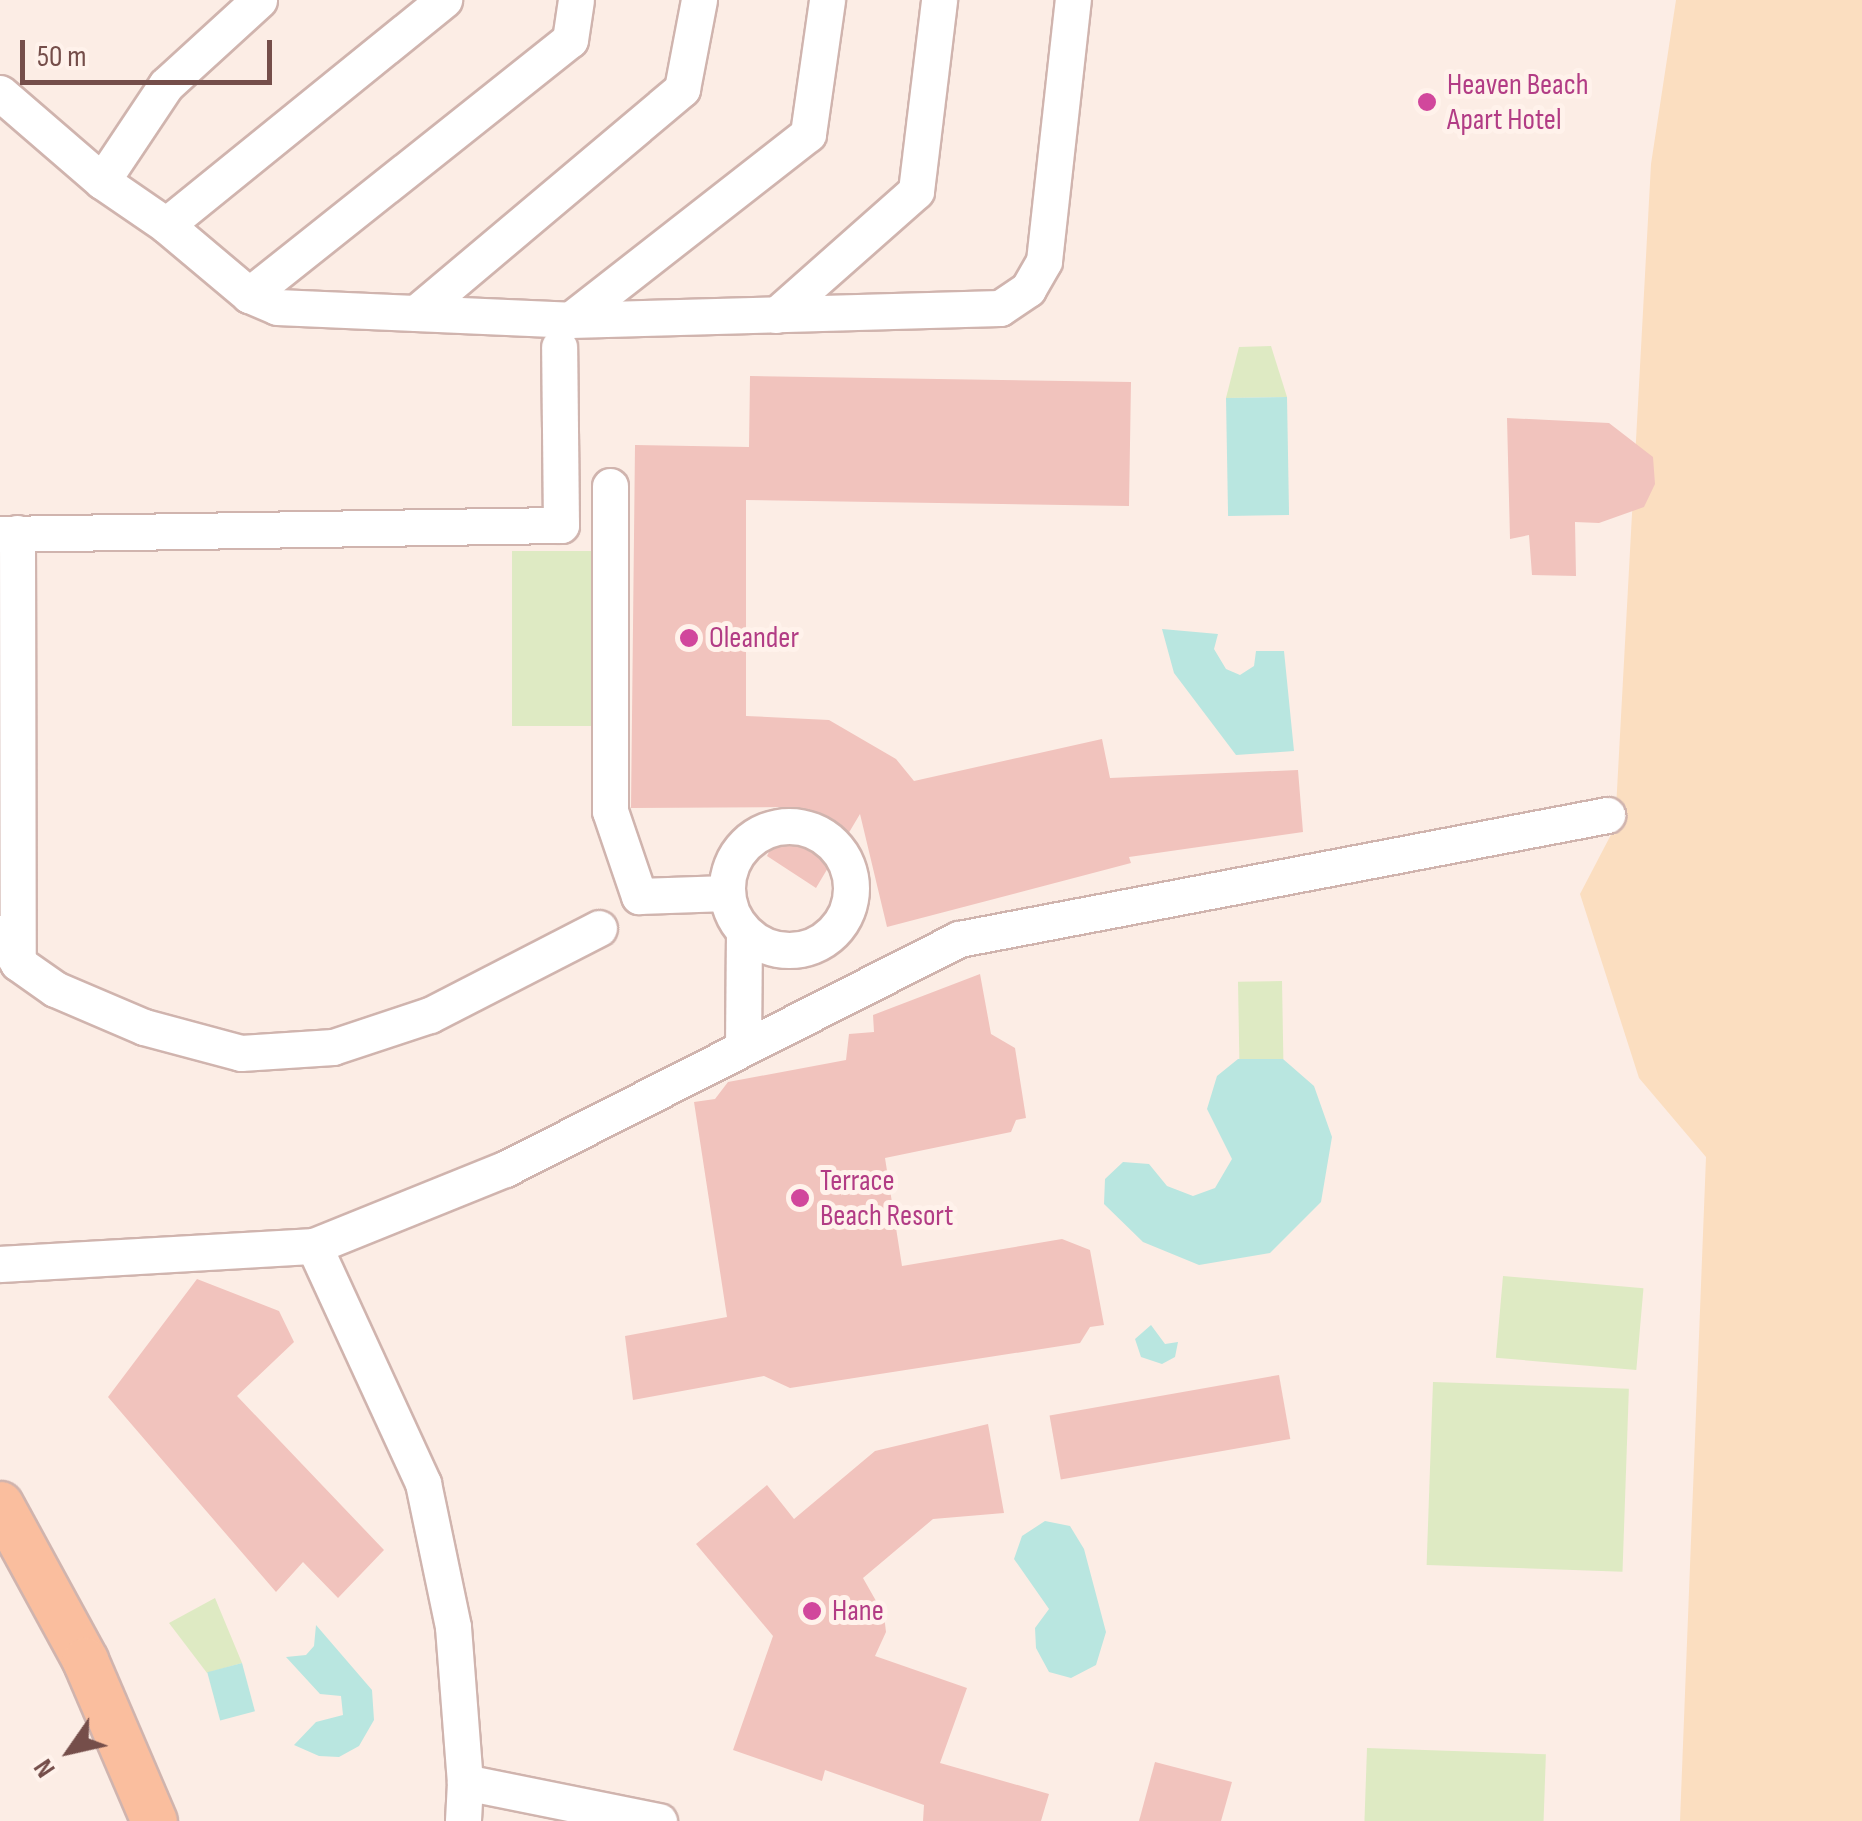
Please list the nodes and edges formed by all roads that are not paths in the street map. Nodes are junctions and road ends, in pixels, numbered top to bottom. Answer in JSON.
{"nodes":[{"id":1,"x":259,"y":0,"type":"edge"},
{"id":2,"x":444,"y":0,"type":"edge"},
{"id":3,"x":576,"y":0,"type":"edge"},
{"id":4,"x":699,"y":0,"type":"edge"},
{"id":5,"x":827,"y":0,"type":"edge"},
{"id":6,"x":940,"y":0,"type":"edge"},
{"id":7,"x":1073,"y":0,"type":"edge"},
{"id":8,"x":0,"y":93,"type":"edge"},
{"id":9,"x":102,"y":181,"type":"junction"},
{"id":10,"x":166,"y":224,"type":"junction"},
{"id":11,"x":249,"y":296,"type":"junction"},
{"id":12,"x":416,"y":313,"type":"junction"},
{"id":13,"x":776,"y":315,"type":"junction"},
{"id":14,"x":564,"y":333,"type":"junction"},
{"id":15,"x":610,"y":486,"type":"dead end"},
{"id":16,"x":9,"y":534,"type":"edge"},
{"id":17,"x":1607,"y":814,"type":"dead end"},
{"id":18,"x":727,"y":893,"type":"junction"},
{"id":19,"x":599,"y":928,"type":"dead end"},
{"id":20,"x":0,"y":932,"type":"edge"},
{"id":21,"x":744,"y":932,"type":"junction"},
{"id":22,"x":18,"y":963,"type":"junction"},
{"id":23,"x":743,"y":1047,"type":"junction"},
{"id":24,"x":314,"y":1246,"type":"junction"},
{"id":25,"x":0,"y":1264,"type":"edge"},
{"id":26,"x":0,"y":1504,"type":"edge"},
{"id":27,"x":465,"y":1782,"type":"junction"},
{"id":28,"x":154,"y":1821,"type":"edge"},
{"id":29,"x":463,"y":1821,"type":"edge"},
{"id":30,"x":658,"y":1821,"type":"edge"}],
"edges":[{"from":1,"to":9,"type":"street"},
{"from":2,"to":10,"type":"street"},
{"from":3,"to":11,"type":"street"},
{"from":4,"to":12,"type":"street"},
{"from":5,"to":14,"type":"street"},
{"from":6,"to":13,"type":"street"},
{"from":7,"to":13,"type":"street"},
{"from":8,"to":9,"type":"street"},
{"from":9,"to":10,"type":"street"},
{"from":10,"to":11,"type":"street"},
{"from":11,"to":12,"type":"street"},
{"from":12,"to":14,"type":"street"},
{"from":13,"to":14,"type":"street"},
{"from":14,"to":16,"type":"street"},
{"from":15,"to":18,"type":"street"},
{"from":16,"to":22,"type":"street"},
{"from":17,"to":23,"type":"street"},
{"from":18,"to":21,"type":"street"},
{"from":18,"to":21,"type":"street"},
{"from":19,"to":22,"type":"street"},
{"from":20,"to":22,"type":"street"},
{"from":21,"to":23,"type":"street"},
{"from":23,"to":24,"type":"street"},
{"from":24,"to":25,"type":"street"},
{"from":24,"to":27,"type":"street"},
{"from":26,"to":28,"type":"main road"},
{"from":27,"to":29,"type":"street"},
{"from":27,"to":30,"type":"street"}]}
